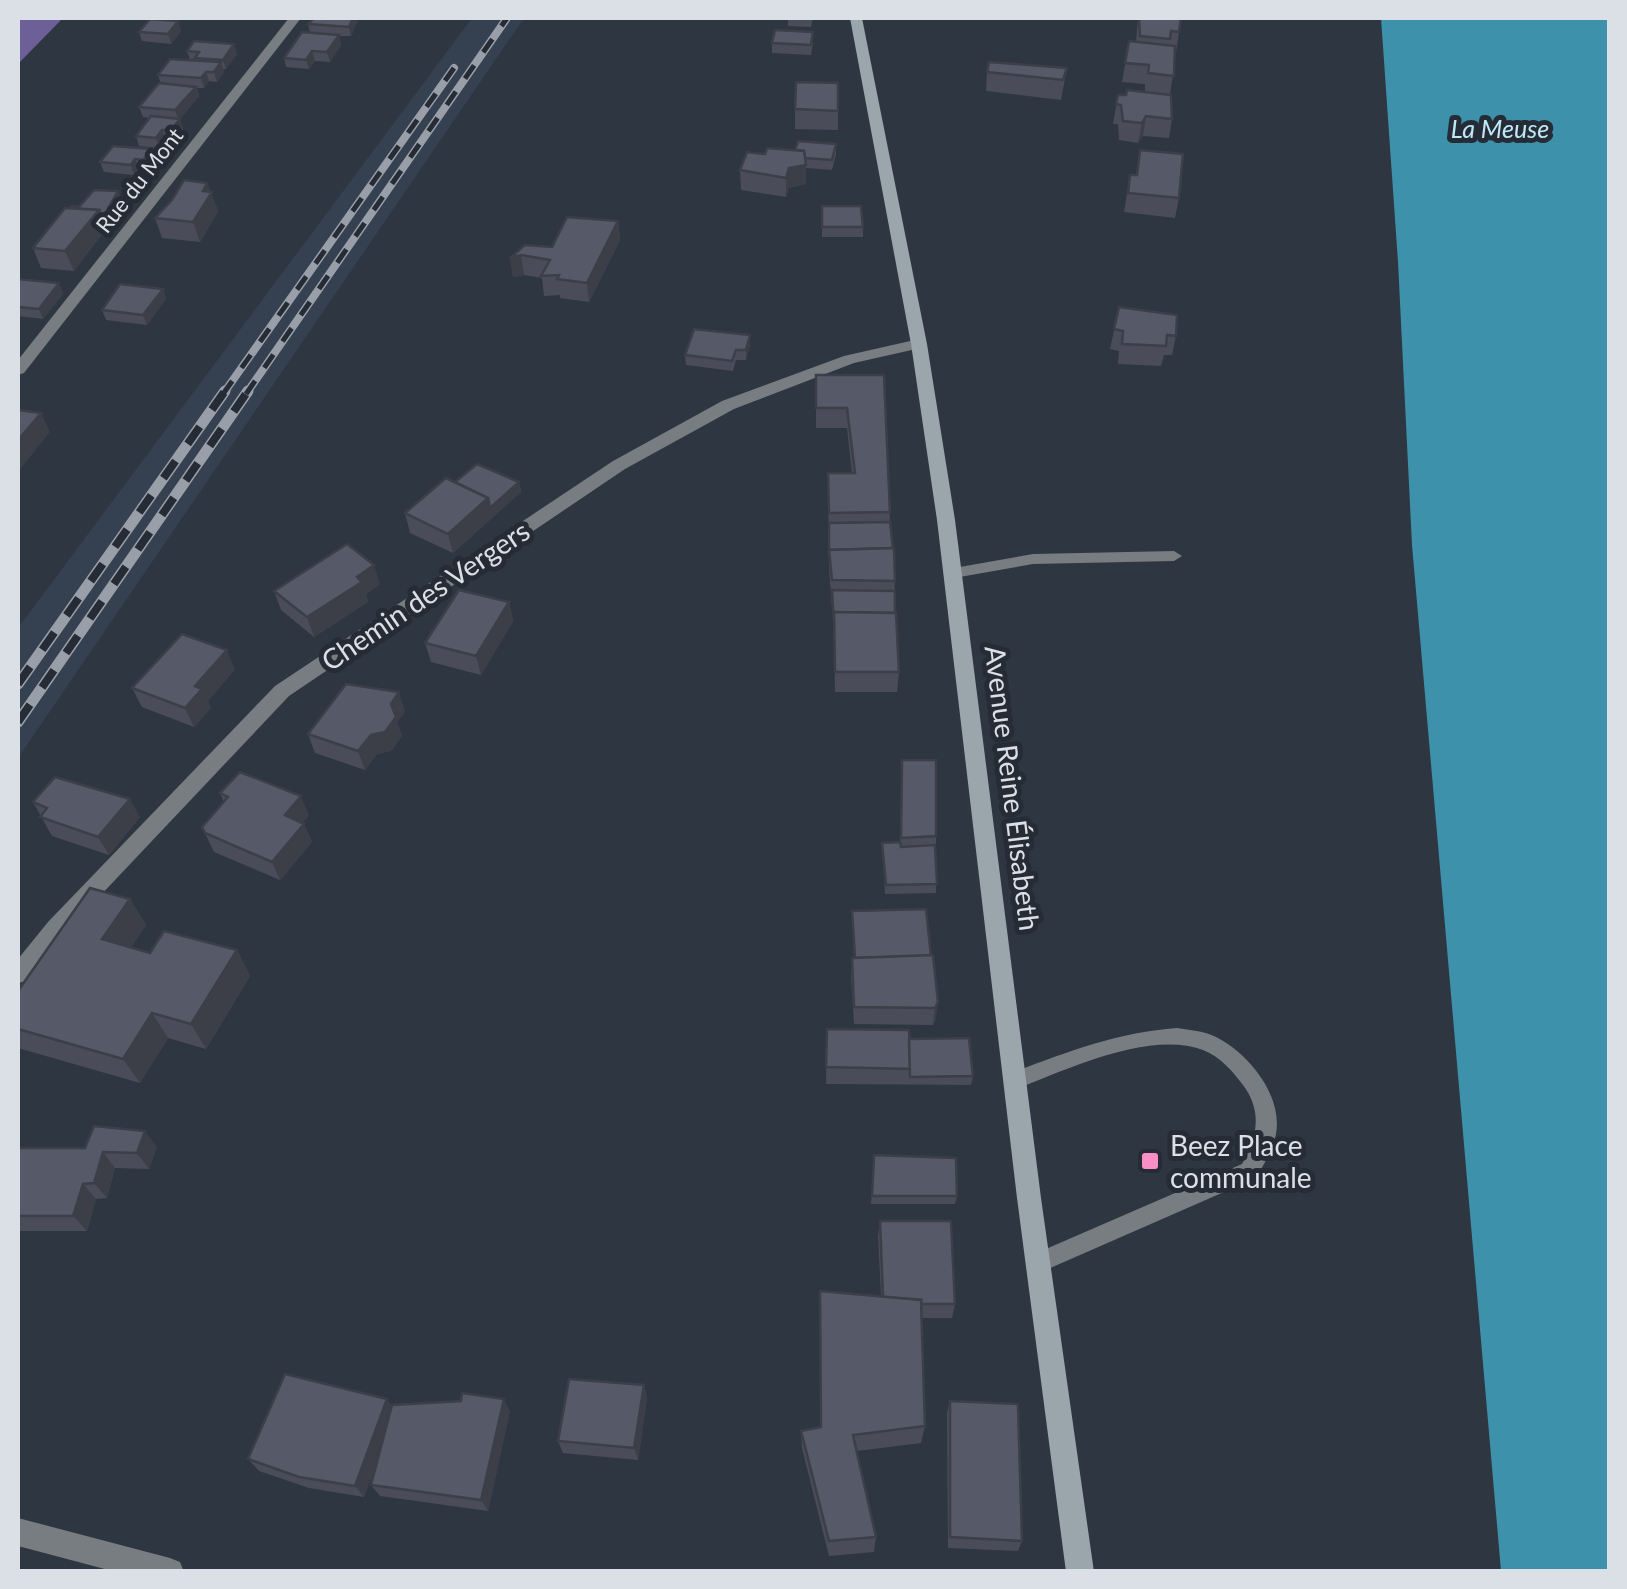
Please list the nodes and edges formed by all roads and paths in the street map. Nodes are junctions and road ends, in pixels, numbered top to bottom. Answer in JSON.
{"nodes":[{"id":1,"x":296,"y":18,"type":"edge"},
{"id":2,"x":856,"y":18,"type":"edge"},
{"id":3,"x":918,"y":344,"type":"junction"},
{"id":4,"x":18,"y":370,"type":"edge"},
{"id":5,"x":1174,"y":556,"type":"dead end"},
{"id":6,"x":954,"y":573,"type":"junction"},
{"id":7,"x":18,"y":974,"type":"edge"},
{"id":8,"x":1016,"y":1080,"type":"junction"},
{"id":9,"x":1040,"y":1262,"type":"junction"},
{"id":10,"x":18,"y":1532,"type":"edge"},
{"id":11,"x":170,"y":1572,"type":"edge"},
{"id":12,"x":1080,"y":1572,"type":"edge"}],
"edges":[{"from":1,"to":4,"type":"street","name":"Rue du Mont"},
{"from":2,"to":3,"type":"main road","name":"Avenue Reine Élisabeth"},
{"from":3,"to":6,"type":"main road","name":"Avenue Reine Élisabeth"},
{"from":3,"to":7,"type":"street","name":"Chemin des Vergers"},
{"from":5,"to":6,"type":"lane"},
{"from":6,"to":8,"type":"main road","name":"Avenue Reine Élisabeth"},
{"from":8,"to":9,"type":"main road","name":"Avenue Reine Élisabeth"},
{"from":8,"to":9,"type":"lane"},
{"from":9,"to":12,"type":"main road","name":"Avenue Reine Élisabeth"},
{"from":10,"to":11,"type":"street"}]}
